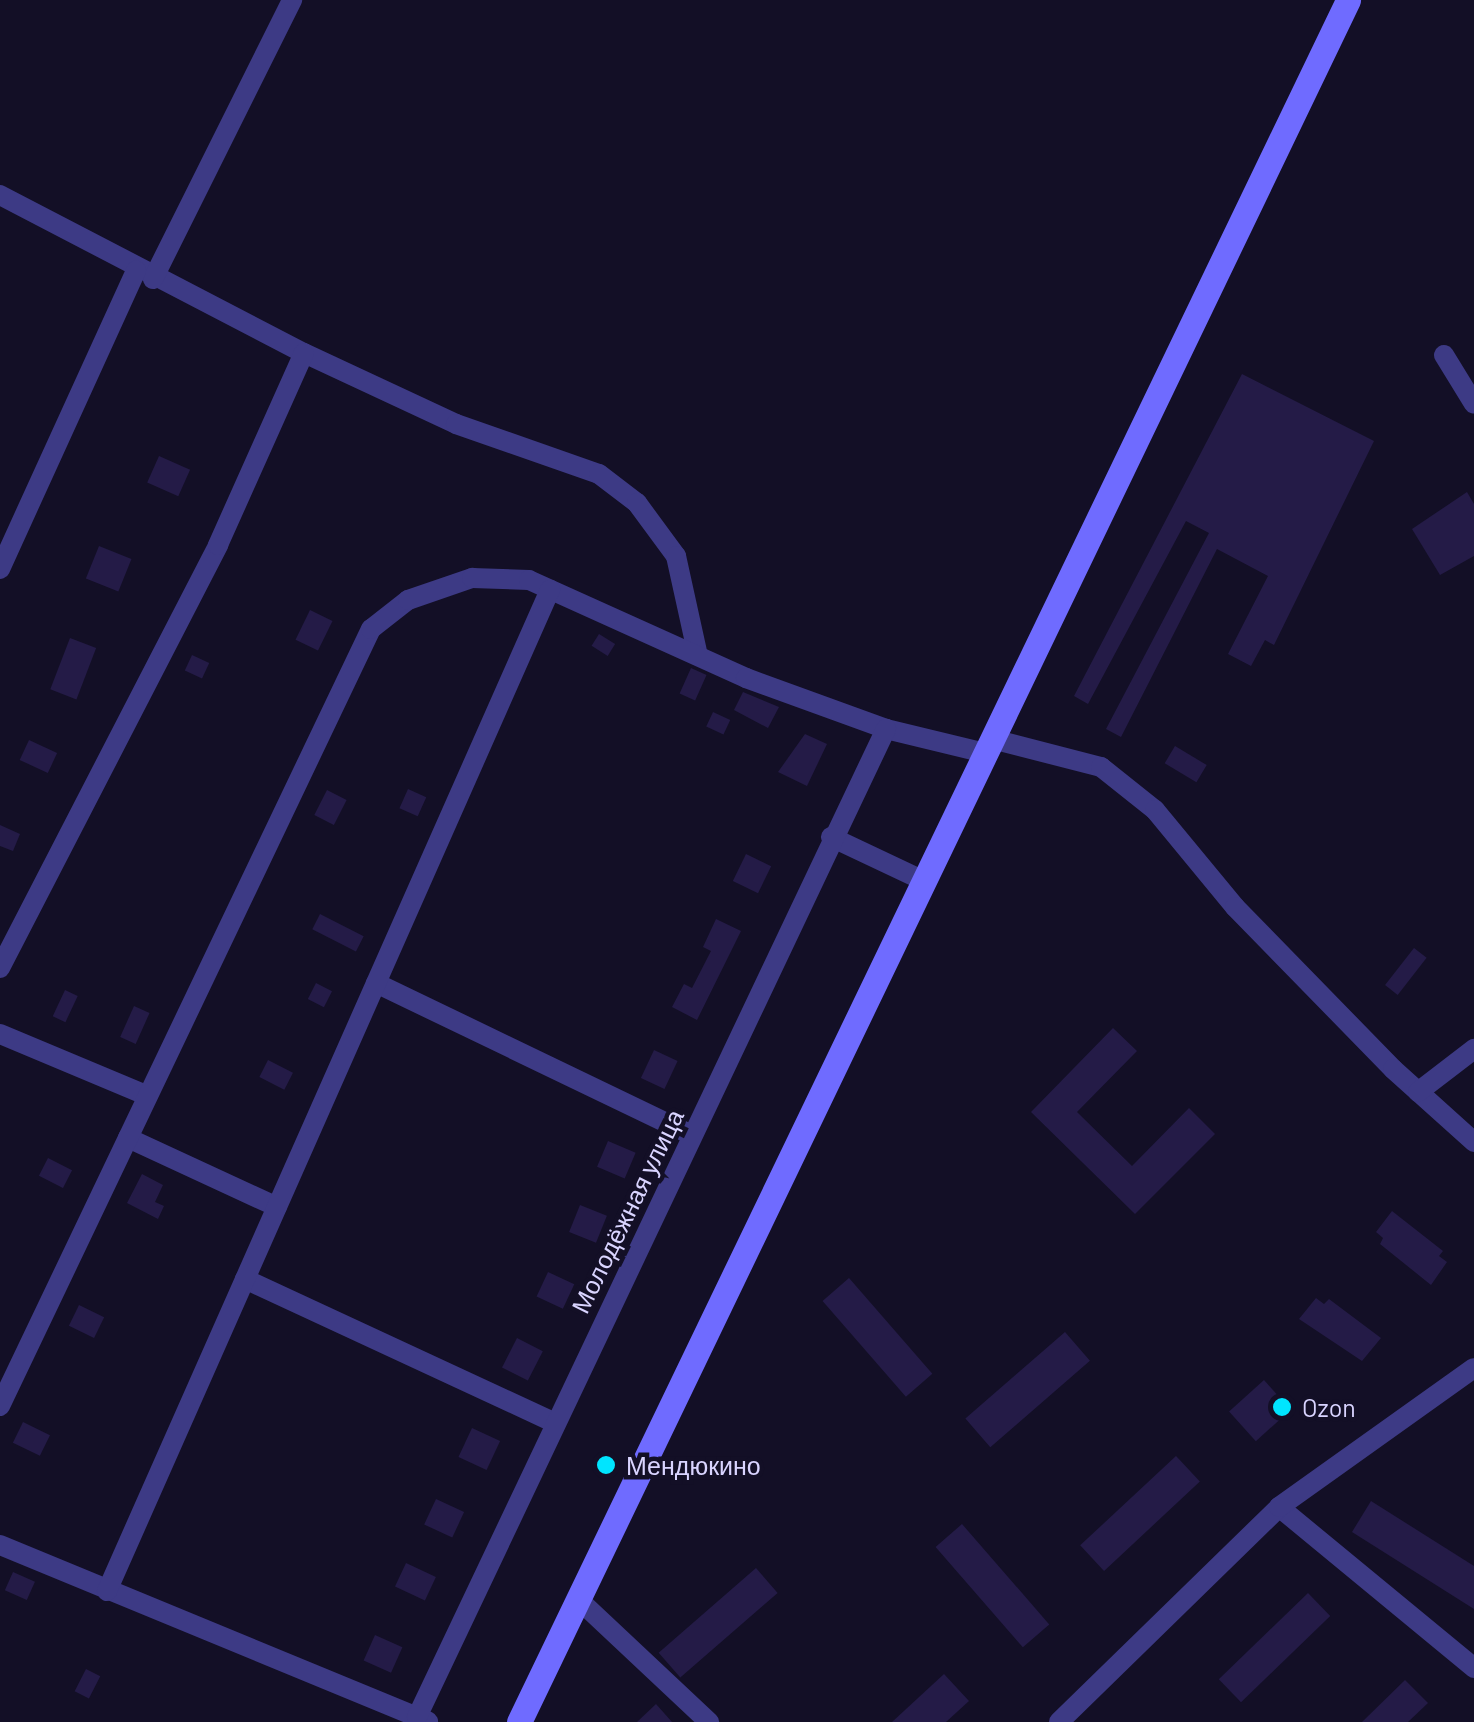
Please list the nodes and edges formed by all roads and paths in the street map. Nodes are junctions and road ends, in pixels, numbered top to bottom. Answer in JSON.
{"nodes":[{"id":1,"x":292,"y":0,"type":"edge"},
{"id":2,"x":1348,"y":0,"type":"edge"},
{"id":3,"x":0,"y":195,"type":"edge"},
{"id":4,"x":144,"y":275,"type":"junction"},
{"id":5,"x":304,"y":354,"type":"junction"},
{"id":6,"x":1444,"y":354,"type":"dead end"},
{"id":7,"x":1474,"y":404,"type":"edge"},
{"id":8,"x":0,"y":569,"type":"edge"},
{"id":9,"x":550,"y":590,"type":"junction"},
{"id":10,"x":698,"y":656,"type":"junction"},
{"id":11,"x":886,"y":729,"type":"junction"},
{"id":12,"x":989,"y":746,"type":"junction"},
{"id":13,"x":831,"y":836,"type":"junction"},
{"id":14,"x":924,"y":881,"type":"junction"},
{"id":15,"x":0,"y":968,"type":"edge"},
{"id":16,"x":376,"y":983,"type":"junction"},
{"id":17,"x":0,"y":1034,"type":"edge"},
{"id":18,"x":1474,"y":1048,"type":"edge"},
{"id":19,"x":1418,"y":1092,"type":"junction"},
{"id":20,"x":148,"y":1096,"type":"junction"},
{"id":21,"x":692,"y":1136,"type":"junction"},
{"id":22,"x":128,"y":1138,"type":"junction"},
{"id":23,"x":1474,"y":1142,"type":"edge"},
{"id":24,"x":277,"y":1208,"type":"junction"},
{"id":25,"x":245,"y":1279,"type":"junction"},
{"id":26,"x":1474,"y":1368,"type":"edge"},
{"id":27,"x":0,"y":1406,"type":"edge"},
{"id":28,"x":553,"y":1422,"type":"junction"},
{"id":29,"x":1279,"y":1506,"type":"junction"},
{"id":30,"x":0,"y":1546,"type":"edge"},
{"id":31,"x":107,"y":1591,"type":"junction"},
{"id":32,"x":578,"y":1599,"type":"junction"},
{"id":33,"x":1474,"y":1668,"type":"edge"},
{"id":34,"x":424,"y":1720,"type":"edge"},
{"id":35,"x":519,"y":1722,"type":"edge"},
{"id":36,"x":709,"y":1722,"type":"edge"},
{"id":37,"x":1059,"y":1722,"type":"edge"}],
"edges":[{"from":1,"to":4,"type":"street"},
{"from":2,"to":12,"type":"street"},
{"from":3,"to":4,"type":"street"},
{"from":4,"to":5,"type":"street"},
{"from":4,"to":8,"type":"street"},
{"from":5,"to":10,"type":"street"},
{"from":5,"to":15,"type":"street"},
{"from":6,"to":7,"type":"street"},
{"from":9,"to":10,"type":"street"},
{"from":9,"to":16,"type":"street"},
{"from":9,"to":20,"type":"street"},
{"from":10,"to":11,"type":"street"},
{"from":11,"to":12,"type":"street"},
{"from":11,"to":13,"type":"street","name":"Молодёжная улица"},
{"from":12,"to":14,"type":"street"},
{"from":12,"to":19,"type":"street"},
{"from":13,"to":14,"type":"street"},
{"from":13,"to":21,"type":"street","name":"Молодёжная улица"},
{"from":14,"to":32,"type":"street"},
{"from":16,"to":21,"type":"street"},
{"from":16,"to":24,"type":"street"},
{"from":17,"to":20,"type":"street"},
{"from":18,"to":19,"type":"street"},
{"from":19,"to":23,"type":"street"},
{"from":20,"to":22,"type":"street"},
{"from":21,"to":28,"type":"street","name":"Молодёжная улица"},
{"from":22,"to":24,"type":"street"},
{"from":22,"to":27,"type":"street"},
{"from":24,"to":25,"type":"street"},
{"from":25,"to":28,"type":"street"},
{"from":25,"to":31,"type":"street"},
{"from":26,"to":29,"type":"street"},
{"from":28,"to":34,"type":"street","name":"Молодёжная улица"},
{"from":29,"to":33,"type":"street"},
{"from":29,"to":37,"type":"street"},
{"from":30,"to":31,"type":"street"},
{"from":31,"to":34,"type":"street"},
{"from":32,"to":35,"type":"street"},
{"from":32,"to":36,"type":"street"}]}
